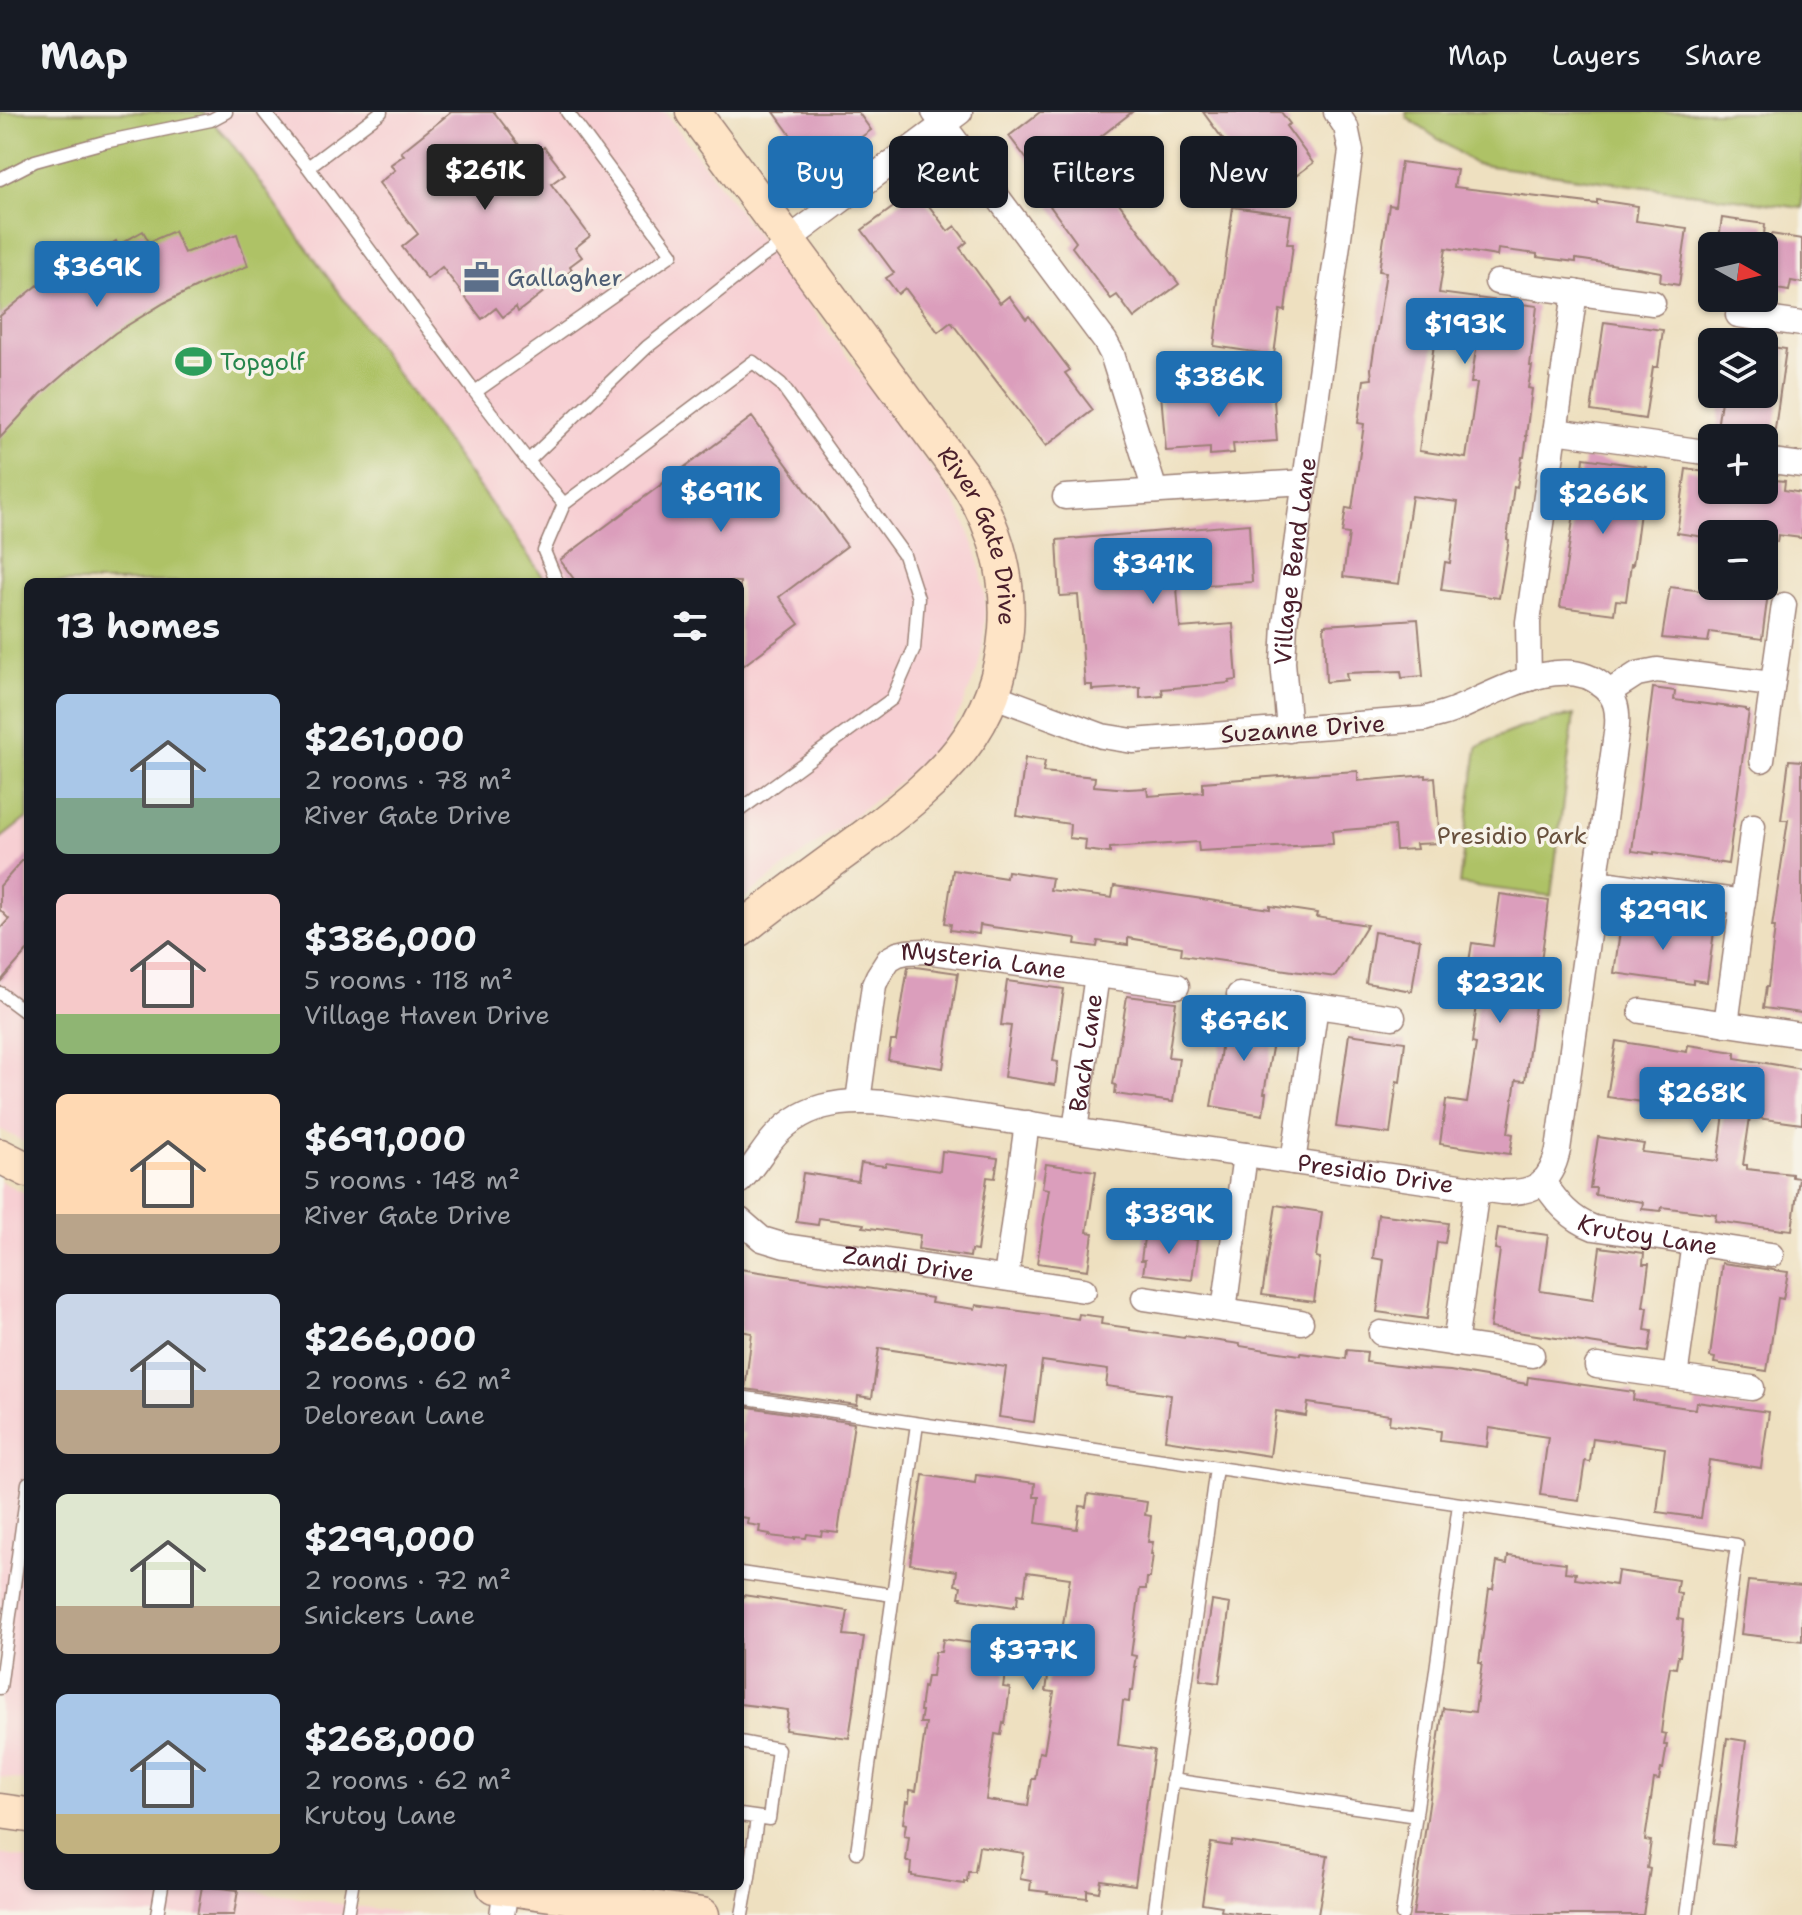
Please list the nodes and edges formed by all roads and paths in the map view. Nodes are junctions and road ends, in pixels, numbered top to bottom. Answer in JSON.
{"nodes":[{"id":1,"x":226,"y":112,"type":"edge"},
{"id":2,"x":264,"y":112,"type":"edge"},
{"id":3,"x":381,"y":112,"type":"edge"},
{"id":4,"x":567,"y":112,"type":"edge"},
{"id":5,"x":693,"y":112,"type":"edge"},
{"id":6,"x":1336,"y":112,"type":"edge"},
{"id":7,"x":946,"y":116,"type":"edge"},
{"id":8,"x":308,"y":167,"type":"junction"},
{"id":9,"x":0,"y":179,"type":"edge"},
{"id":10,"x":788,"y":240,"type":"junction"},
{"id":11,"x":1497,"y":282,"type":"dead end"},
{"id":12,"x":1575,"y":292,"type":"junction"},
{"id":13,"x":1653,"y":303,"type":"dead end"},
{"id":14,"x":1738,"y":315,"type":"dead end"},
{"id":15,"x":1802,"y":324,"type":"edge"},
{"id":16,"x":475,"y":392,"type":"junction"},
{"id":17,"x":1555,"y":431,"type":"junction"},
{"id":18,"x":1698,"y":451,"type":"edge"},
{"id":19,"x":528,"y":461,"type":"junction"},
{"id":20,"x":1778,"y":462,"type":"edge"},
{"id":21,"x":1802,"y":465,"type":"edge"},
{"id":22,"x":1305,"y":482,"type":"junction"},
{"id":23,"x":1155,"y":491,"type":"junction"},
{"id":24,"x":1065,"y":497,"type":"dead end"},
{"id":25,"x":564,"y":504,"type":"junction"},
{"id":26,"x":555,"y":578,"type":"edge"},
{"id":27,"x":1784,"y":605,"type":"dead end"},
{"id":28,"x":1529,"y":679,"type":"junction"},
{"id":29,"x":1772,"y":684,"type":"junction"},
{"id":30,"x":1609,"y":692,"type":"junction"},
{"id":31,"x":992,"y":695,"type":"junction"},
{"id":32,"x":1289,"y":730,"type":"junction"},
{"id":33,"x":1762,"y":760,"type":"dead end"},
{"id":34,"x":744,"y":807,"type":"edge"},
{"id":35,"x":1753,"y":826,"type":"dead end"},
{"id":36,"x":1595,"y":882,"type":"junction"},
{"id":37,"x":1743,"y":902,"type":"junction"},
{"id":38,"x":744,"y":927,"type":"edge"},
{"id":39,"x":1097,"y":975,"type":"junction"},
{"id":40,"x":1177,"y":986,"type":"dead end"},
{"id":41,"x":0,"y":993,"type":"edge"},
{"id":42,"x":1239,"y":995,"type":"dead end"},
{"id":43,"x":1316,"y":1006,"type":"junction"},
{"id":44,"x":24,"y":1011,"type":"edge"},
{"id":45,"x":1641,"y":1011,"type":"dead end"},
{"id":46,"x":1393,"y":1017,"type":"dead end"},
{"id":47,"x":1726,"y":1024,"type":"junction"},
{"id":48,"x":1802,"y":1035,"type":"edge"},
{"id":49,"x":858,"y":1101,"type":"junction"},
{"id":50,"x":1027,"y":1123,"type":"junction"},
{"id":51,"x":1075,"y":1130,"type":"junction"},
{"id":52,"x":1245,"y":1155,"type":"junction"},
{"id":53,"x":0,"y":1156,"type":"edge"},
{"id":54,"x":1293,"y":1162,"type":"junction"},
{"id":55,"x":24,"y":1168,"type":"edge"},
{"id":56,"x":744,"y":1176,"type":"edge"},
{"id":57,"x":1543,"y":1182,"type":"junction"},
{"id":58,"x":1477,"y":1189,"type":"junction"},
{"id":59,"x":744,"y":1223,"type":"edge"},
{"id":60,"x":1694,"y":1243,"type":"junction"},
{"id":61,"x":1771,"y":1255,"type":"dead end"},
{"id":62,"x":1006,"y":1278,"type":"junction"},
{"id":63,"x":1084,"y":1290,"type":"dead end"},
{"id":64,"x":1144,"y":1298,"type":"dead end"},
{"id":65,"x":1224,"y":1310,"type":"junction"},
{"id":66,"x":1301,"y":1322,"type":"dead end"},
{"id":67,"x":1381,"y":1333,"type":"dead end"},
{"id":68,"x":1455,"y":1344,"type":"junction"},
{"id":69,"x":1532,"y":1355,"type":"dead end"},
{"id":70,"x":1597,"y":1366,"type":"dead end"},
{"id":71,"x":1675,"y":1377,"type":"junction"},
{"id":72,"x":1752,"y":1388,"type":"dead end"},
{"id":73,"x":746,"y":1398,"type":"dead end"},
{"id":74,"x":917,"y":1424,"type":"junction"},
{"id":75,"x":1216,"y":1468,"type":"junction"},
{"id":76,"x":1459,"y":1504,"type":"junction"},
{"id":77,"x":24,"y":1512,"type":"edge"},
{"id":78,"x":744,"y":1574,"type":"edge"},
{"id":79,"x":893,"y":1595,"type":"junction"},
{"id":80,"x":0,"y":1688,"type":"edge"},
{"id":81,"x":744,"y":1743,"type":"edge"},
{"id":82,"x":1172,"y":1780,"type":"junction"},
{"id":83,"x":0,"y":1811,"type":"edge"},
{"id":84,"x":24,"y":1814,"type":"edge"},
{"id":85,"x":744,"y":1816,"type":"edge"},
{"id":86,"x":1416,"y":1816,"type":"junction"},
{"id":87,"x":757,"y":1818,"type":"junction"},
{"id":88,"x":857,"y":1852,"type":"dead end"},
{"id":89,"x":161,"y":1890,"type":"edge"},
{"id":90,"x":351,"y":1890,"type":"edge"},
{"id":91,"x":502,"y":1894,"type":"edge"},
{"id":92,"x":157,"y":1915,"type":"edge"},
{"id":93,"x":347,"y":1915,"type":"edge"},
{"id":94,"x":702,"y":1915,"type":"edge"},
{"id":95,"x":742,"y":1915,"type":"edge"},
{"id":96,"x":1154,"y":1915,"type":"edge"},
{"id":97,"x":1402,"y":1915,"type":"edge"},
{"id":98,"x":1687,"y":1915,"type":"edge"}],
"edges":[{"from":1,"to":9,"type":"lane"},
{"from":2,"to":8,"type":"lane"},
{"from":3,"to":8,"type":"lane"},
{"from":4,"to":16,"type":"lane"},
{"from":5,"to":10,"type":"street","name":"River Gate Drive"},
{"from":6,"to":22,"type":"street","name":"Village Bend Lane"},
{"from":7,"to":10,"type":"street"},
{"from":7,"to":23,"type":"street"},
{"from":8,"to":16,"type":"lane"},
{"from":10,"to":19,"type":"lane"},
{"from":10,"to":31,"type":"street","name":"River Gate Drive"},
{"from":11,"to":12,"type":"street"},
{"from":12,"to":13,"type":"street"},
{"from":12,"to":17,"type":"street"},
{"from":14,"to":15,"type":"street"},
{"from":16,"to":19,"type":"lane"},
{"from":17,"to":18,"type":"street"},
{"from":17,"to":28,"type":"street"},
{"from":19,"to":25,"type":"lane"},
{"from":20,"to":21,"type":"street"},
{"from":22,"to":23,"type":"street"},
{"from":22,"to":32,"type":"street","name":"Village Bend Lane"},
{"from":23,"to":24,"type":"street"},
{"from":25,"to":26,"type":"lane"},
{"from":25,"to":34,"type":"lane"},
{"from":27,"to":29,"type":"street"},
{"from":28,"to":30,"type":"street","name":"Suzanne Drive"},
{"from":28,"to":32,"type":"street","name":"Suzanne Drive"},
{"from":29,"to":30,"type":"street"},
{"from":29,"to":33,"type":"street"},
{"from":30,"to":36,"type":"street"},
{"from":31,"to":32,"type":"street","name":"Suzanne Drive"},
{"from":31,"to":38,"type":"street","name":"River Gate Drive"},
{"from":35,"to":37,"type":"street"},
{"from":36,"to":37,"type":"street"},
{"from":36,"to":57,"type":"street"},
{"from":37,"to":47,"type":"street"},
{"from":39,"to":40,"type":"street","name":"Mysteria Lane"},
{"from":39,"to":49,"type":"street","name":"Mysteria Lane"},
{"from":39,"to":51,"type":"street","name":"Bach Lane"},
{"from":41,"to":44,"type":"lane"},
{"from":42,"to":43,"type":"street"},
{"from":43,"to":46,"type":"street"},
{"from":43,"to":54,"type":"street"},
{"from":45,"to":47,"type":"street"},
{"from":47,"to":48,"type":"street"},
{"from":49,"to":50,"type":"street","name":"Presidio Drive"},
{"from":49,"to":56,"type":"street","name":"Presidio Drive"},
{"from":50,"to":51,"type":"street","name":"Presidio Drive"},
{"from":50,"to":62,"type":"street"},
{"from":51,"to":52,"type":"street","name":"Presidio Drive"},
{"from":52,"to":54,"type":"street","name":"Presidio Drive"},
{"from":52,"to":65,"type":"street"},
{"from":53,"to":55,"type":"street"},
{"from":54,"to":58,"type":"street","name":"Presidio Drive"},
{"from":57,"to":58,"type":"street","name":"Presidio Drive"},
{"from":57,"to":60,"type":"street","name":"Krutoy Lane"},
{"from":58,"to":68,"type":"street"},
{"from":59,"to":62,"type":"street","name":"Zandi Drive"},
{"from":60,"to":61,"type":"street","name":"Krutoy Lane"},
{"from":60,"to":71,"type":"street"},
{"from":62,"to":63,"type":"street","name":"Zandi Drive"},
{"from":64,"to":65,"type":"street"},
{"from":65,"to":66,"type":"street"},
{"from":67,"to":68,"type":"street"},
{"from":68,"to":69,"type":"street"},
{"from":70,"to":71,"type":"street"},
{"from":71,"to":72,"type":"street"},
{"from":73,"to":74,"type":"lane"},
{"from":74,"to":75,"type":"lane"},
{"from":74,"to":79,"type":"lane"},
{"from":75,"to":76,"type":"lane"},
{"from":75,"to":82,"type":"lane"},
{"from":76,"to":86,"type":"lane"},
{"from":76,"to":98,"type":"lane"},
{"from":77,"to":80,"type":"lane"},
{"from":78,"to":79,"type":"lane"},
{"from":79,"to":88,"type":"lane"},
{"from":81,"to":87,"type":"lane"},
{"from":82,"to":86,"type":"lane"},
{"from":82,"to":96,"type":"lane"},
{"from":83,"to":84,"type":"street"},
{"from":85,"to":87,"type":"lane"},
{"from":86,"to":97,"type":"lane"},
{"from":87,"to":95,"type":"lane"},
{"from":89,"to":92,"type":"lane"},
{"from":90,"to":93,"type":"lane"},
{"from":91,"to":94,"type":"street"}]}
